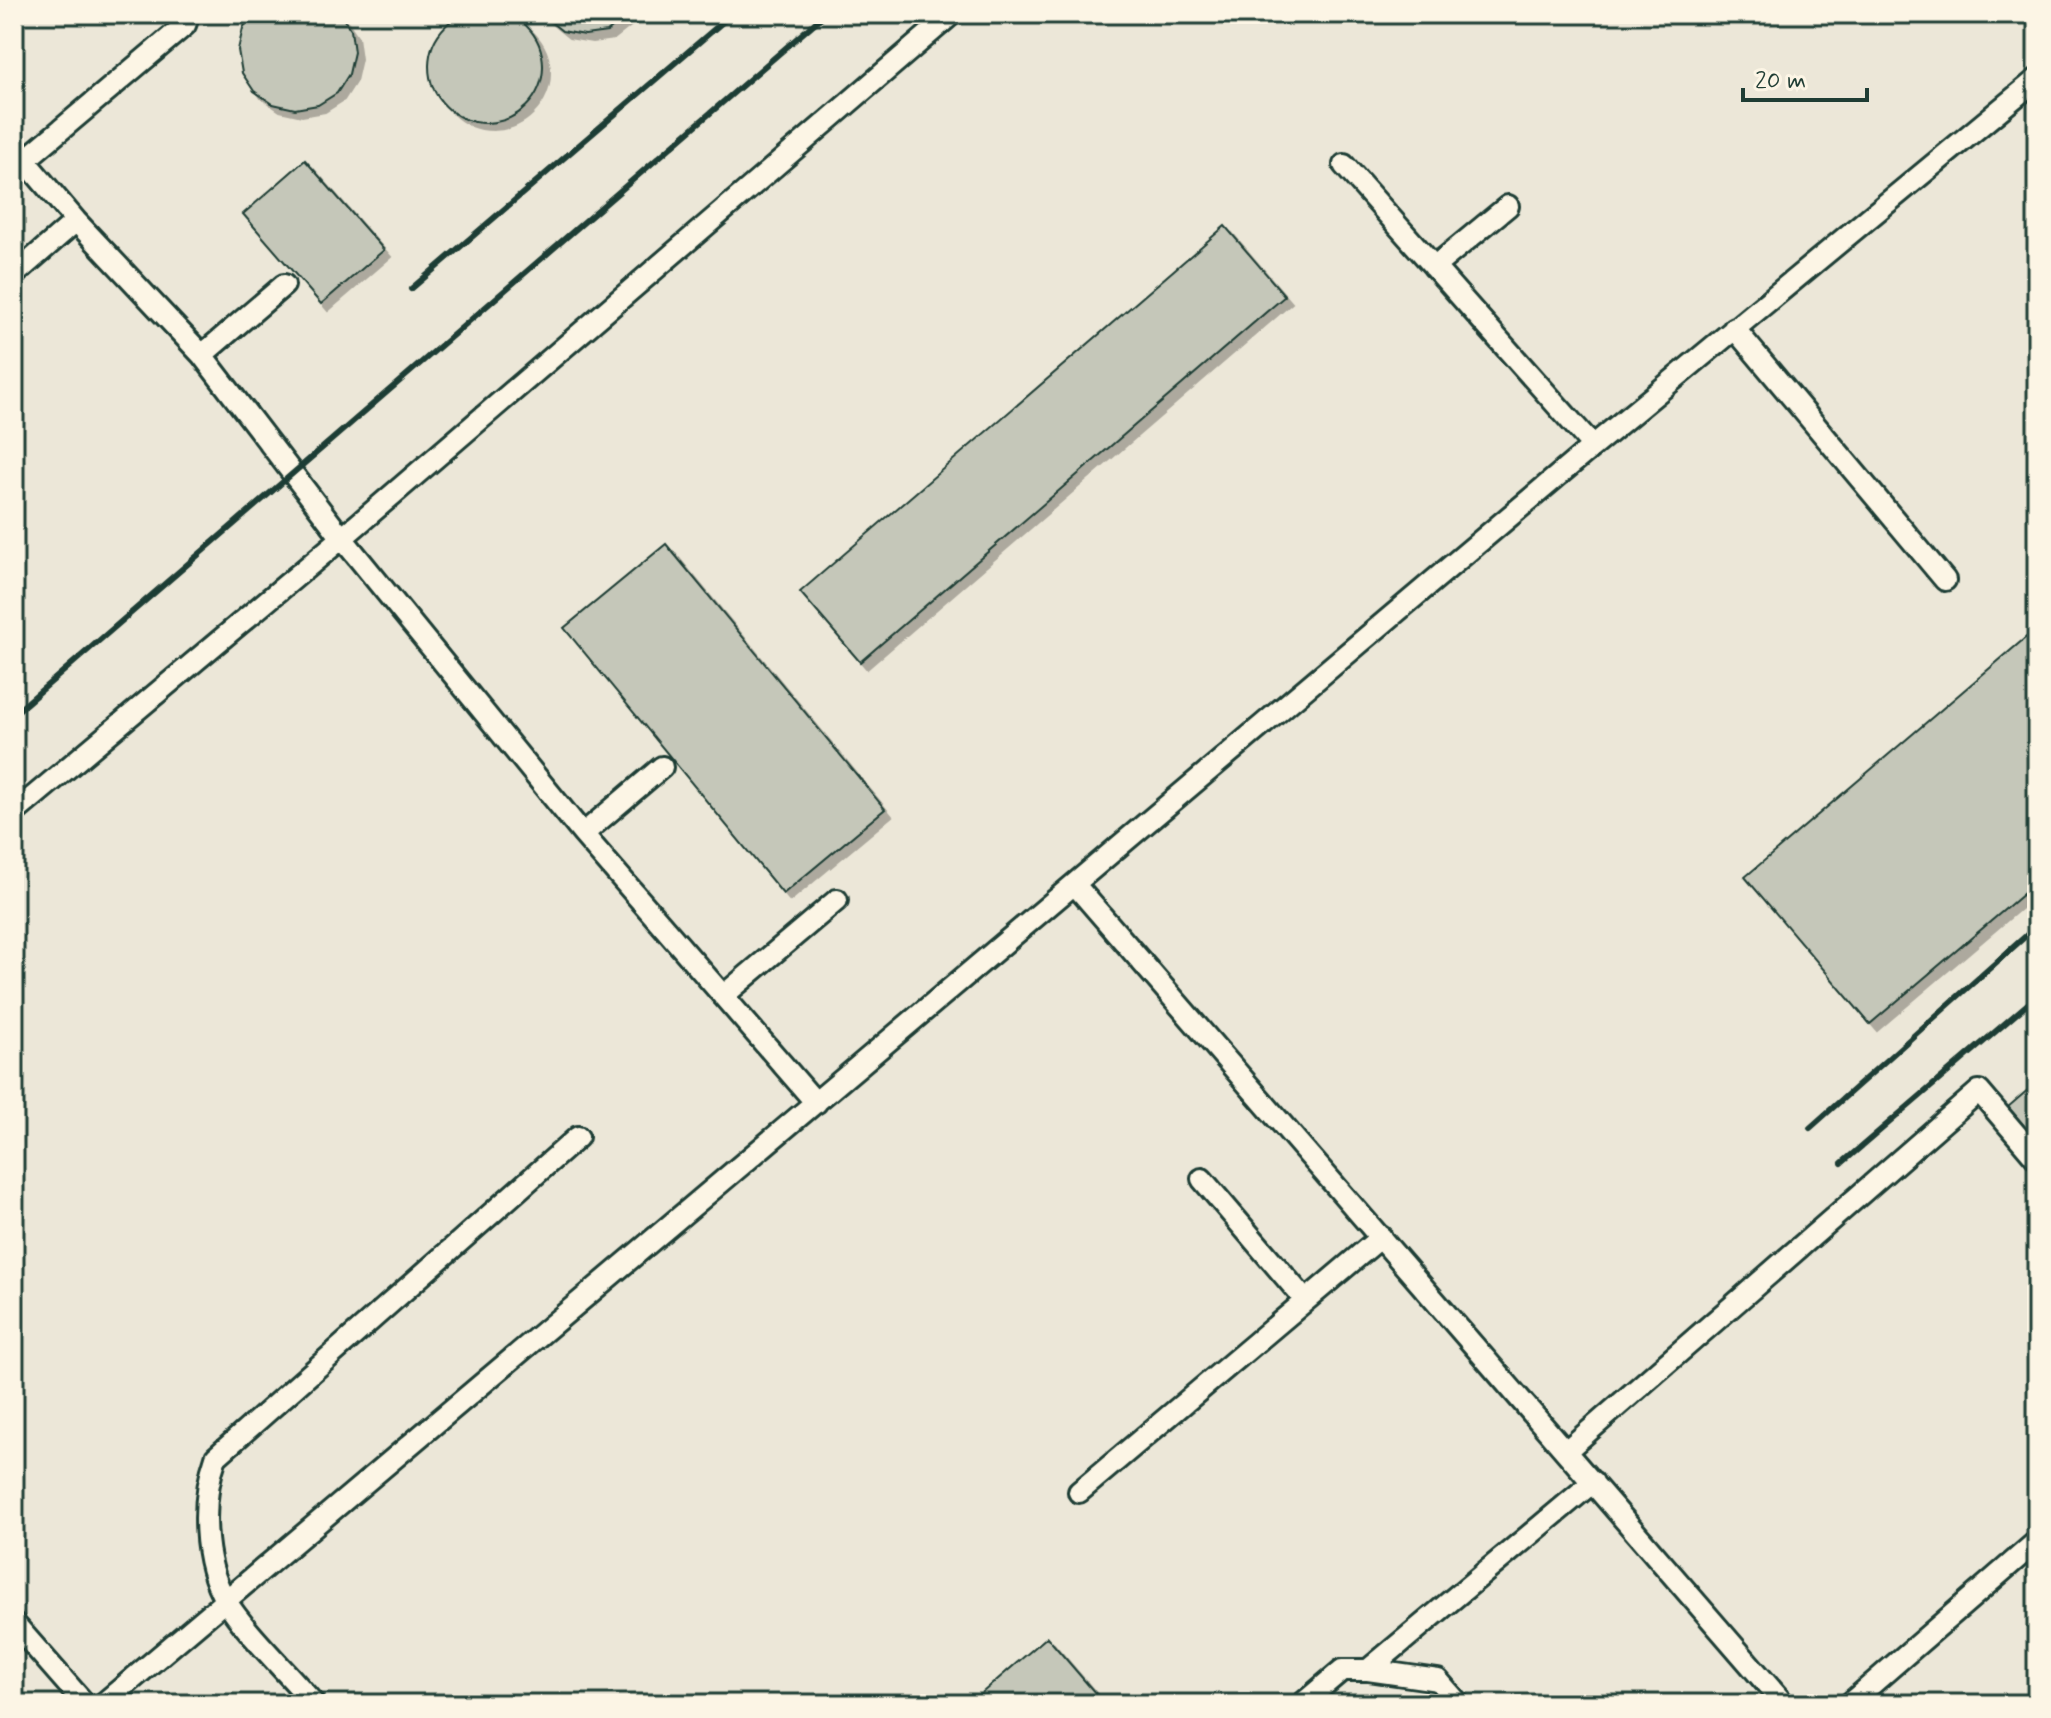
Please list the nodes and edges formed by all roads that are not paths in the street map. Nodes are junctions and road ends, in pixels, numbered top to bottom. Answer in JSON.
{"nodes":[{"id":1,"x":189,"y":14,"type":"edge"},
{"id":2,"x":952,"y":14,"type":"edge"},
{"id":3,"x":2037,"y":79,"type":"edge"},
{"id":4,"x":19,"y":154,"type":"edge"},
{"id":5,"x":1344,"y":165,"type":"dead end"},
{"id":6,"x":1508,"y":206,"type":"dead end"},
{"id":7,"x":76,"y":221,"type":"junction"},
{"id":8,"x":1434,"y":267,"type":"junction"},
{"id":9,"x":14,"y":275,"type":"edge"},
{"id":10,"x":284,"y":285,"type":"dead end"},
{"id":11,"x":1734,"y":328,"type":"junction"},
{"id":12,"x":202,"y":355,"type":"junction"},
{"id":13,"x":1593,"y":446,"type":"junction"},
{"id":14,"x":342,"y":538,"type":"junction"},
{"id":15,"x":1945,"y":580,"type":"dead end"},
{"id":16,"x":662,"y":767,"type":"dead end"},
{"id":17,"x":14,"y":813,"type":"edge"},
{"id":18,"x":583,"y":834,"type":"junction"},
{"id":19,"x":1076,"y":886,"type":"junction"},
{"id":20,"x":837,"y":900,"type":"dead end"},
{"id":21,"x":723,"y":996,"type":"junction"},
{"id":22,"x":816,"y":1103,"type":"junction"},
{"id":23,"x":578,"y":1137,"type":"dead end"},
{"id":24,"x":2037,"y":1159,"type":"edge"},
{"id":25,"x":1202,"y":1179,"type":"dead end"},
{"id":26,"x":1381,"y":1237,"type":"junction"},
{"id":27,"x":1305,"y":1300,"type":"junction"},
{"id":28,"x":1566,"y":1451,"type":"junction"},
{"id":29,"x":1593,"y":1482,"type":"junction"},
{"id":30,"x":1079,"y":1492,"type":"dead end"},
{"id":31,"x":2037,"y":1541,"type":"edge"},
{"id":32,"x":225,"y":1600,"type":"junction"},
{"id":33,"x":14,"y":1623,"type":"edge"},
{"id":34,"x":1368,"y":1670,"type":"junction"},
{"id":35,"x":85,"y":1704,"type":"edge"},
{"id":36,"x":103,"y":1704,"type":"edge"},
{"id":37,"x":314,"y":1704,"type":"edge"},
{"id":38,"x":1302,"y":1704,"type":"edge"},
{"id":39,"x":1459,"y":1704,"type":"edge"},
{"id":40,"x":1784,"y":1704,"type":"edge"},
{"id":41,"x":1849,"y":1704,"type":"edge"}],
"edges":[{"from":1,"to":4,"type":"lane"},
{"from":2,"to":14,"type":"lane"},
{"from":3,"to":11,"type":"lane"},
{"from":4,"to":7,"type":"lane"},
{"from":5,"to":8,"type":"lane"},
{"from":6,"to":8,"type":"lane"},
{"from":7,"to":9,"type":"lane"},
{"from":7,"to":12,"type":"lane"},
{"from":8,"to":13,"type":"lane"},
{"from":10,"to":12,"type":"lane"},
{"from":11,"to":13,"type":"lane"},
{"from":11,"to":15,"type":"lane"},
{"from":12,"to":14,"type":"lane"},
{"from":13,"to":19,"type":"lane"},
{"from":14,"to":17,"type":"lane"},
{"from":14,"to":18,"type":"lane"},
{"from":16,"to":18,"type":"lane"},
{"from":18,"to":21,"type":"lane"},
{"from":19,"to":22,"type":"lane"},
{"from":19,"to":26,"type":"lane"},
{"from":20,"to":21,"type":"lane"},
{"from":21,"to":22,"type":"lane"},
{"from":22,"to":32,"type":"lane"},
{"from":23,"to":32,"type":"lane"},
{"from":24,"to":28,"type":"lane"},
{"from":25,"to":27,"type":"lane"},
{"from":26,"to":27,"type":"lane"},
{"from":26,"to":28,"type":"lane"},
{"from":27,"to":30,"type":"lane"},
{"from":28,"to":29,"type":"lane"},
{"from":29,"to":34,"type":"lane"},
{"from":29,"to":40,"type":"lane"},
{"from":31,"to":41,"type":"lane"},
{"from":32,"to":36,"type":"lane"},
{"from":32,"to":37,"type":"lane"},
{"from":33,"to":35,"type":"lane"},
{"from":34,"to":38,"type":"lane"},
{"from":34,"to":39,"type":"lane"}]}
